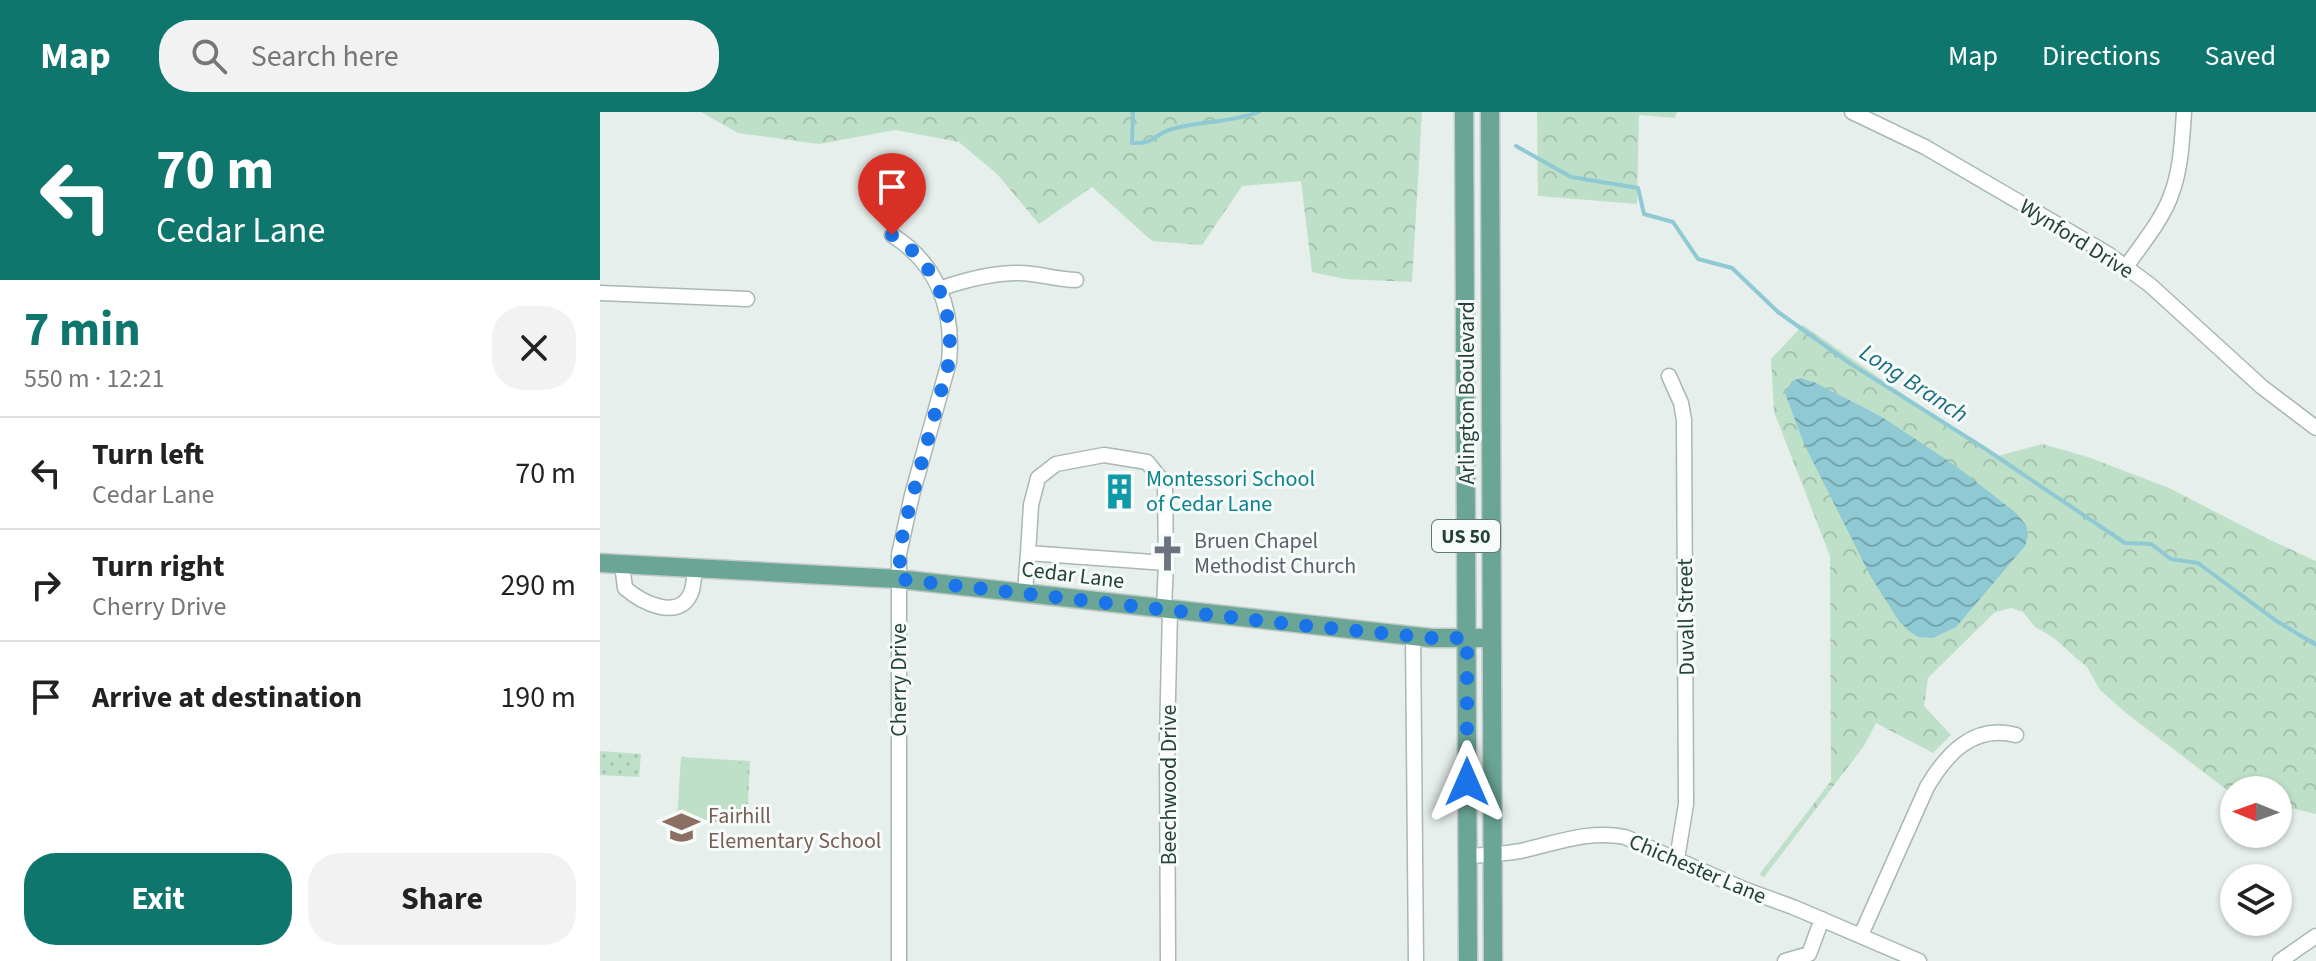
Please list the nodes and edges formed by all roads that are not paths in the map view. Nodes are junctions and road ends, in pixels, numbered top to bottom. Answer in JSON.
{"nodes":[{"id":1,"x":1464,"y":112,"type":"edge"},
{"id":2,"x":1490,"y":112,"type":"edge"},
{"id":3,"x":1852,"y":112,"type":"edge"},
{"id":4,"x":2184,"y":112,"type":"edge"},
{"id":5,"x":892,"y":235,"type":"dead end"},
{"id":6,"x":2126,"y":267,"type":"junction"},
{"id":7,"x":1076,"y":280,"type":"dead end"},
{"id":8,"x":939,"y":289,"type":"junction"},
{"id":9,"x":600,"y":293,"type":"edge"},
{"id":10,"x":747,"y":299,"type":"dead end"},
{"id":11,"x":1669,"y":376,"type":"dead end"},
{"id":12,"x":2315,"y":425,"type":"edge"},
{"id":13,"x":1028,"y":553,"type":"junction"},
{"id":14,"x":600,"y":563,"type":"edge"},
{"id":15,"x":1166,"y":563,"type":"junction"},
{"id":16,"x":622,"y":564,"type":"junction"},
{"id":17,"x":695,"y":568,"type":"junction"},
{"id":18,"x":898,"y":579,"type":"junction"},
{"id":19,"x":1025,"y":592,"type":"junction"},
{"id":20,"x":1167,"y":609,"type":"junction"},
{"id":21,"x":1413,"y":636,"type":"junction"},
{"id":22,"x":1467,"y":638,"type":"junction"},
{"id":23,"x":1492,"y":638,"type":"junction"},
{"id":24,"x":2016,"y":735,"type":"dead end"},
{"id":25,"x":1493,"y":855,"type":"junction"},
{"id":26,"x":1467,"y":856,"type":"junction"},
{"id":27,"x":1677,"y":859,"type":"junction"},
{"id":28,"x":1822,"y":919,"type":"junction"},
{"id":29,"x":1861,"y":935,"type":"junction"},
{"id":30,"x":2316,"y":936,"type":"edge"},
{"id":31,"x":1811,"y":958,"type":"edge"},
{"id":32,"x":899,"y":961,"type":"edge"},
{"id":33,"x":1168,"y":961,"type":"edge"},
{"id":34,"x":1416,"y":961,"type":"edge"},
{"id":35,"x":1468,"y":961,"type":"edge"},
{"id":36,"x":1493,"y":961,"type":"edge"},
{"id":37,"x":1785,"y":961,"type":"edge"},
{"id":38,"x":1919,"y":961,"type":"edge"},
{"id":39,"x":2280,"y":961,"type":"edge"}],
"edges":[{"from":1,"to":22,"type":"main road","name":"Arlington Boulevard","number":"US 50"},
{"from":2,"to":23,"type":"main road","name":"Arlington Boulevard","number":"US 50"},
{"from":3,"to":6,"type":"street","name":"Wynford Drive"},
{"from":4,"to":6,"type":"street"},
{"from":5,"to":8,"type":"street","name":"Cherry Drive"},
{"from":6,"to":12,"type":"street","name":"Wynford Drive"},
{"from":7,"to":8,"type":"street"},
{"from":8,"to":18,"type":"street","name":"Cherry Drive"},
{"from":9,"to":10,"type":"street"},
{"from":11,"to":27,"type":"street","name":"Duvall Street"},
{"from":13,"to":15,"type":"street"},
{"from":13,"to":15,"type":"street","name":"Beechwood Drive"},
{"from":13,"to":19,"type":"street","name":"Beechwood Drive"},
{"from":14,"to":16,"type":"main road","name":"Cedar Lane"},
{"from":15,"to":20,"type":"street","name":"Beechwood Drive"},
{"from":16,"to":17,"type":"main road","name":"Cedar Lane"},
{"from":16,"to":17,"type":"street"},
{"from":17,"to":18,"type":"main road","name":"Cedar Lane"},
{"from":18,"to":19,"type":"main road","name":"Cedar Lane"},
{"from":18,"to":32,"type":"street","name":"Cherry Drive"},
{"from":19,"to":20,"type":"main road","name":"Cedar Lane"},
{"from":20,"to":21,"type":"main road","name":"Cedar Lane"},
{"from":20,"to":33,"type":"street","name":"Beechwood Drive"},
{"from":21,"to":22,"type":"main road","name":"Cedar Lane"},
{"from":21,"to":34,"type":"street"},
{"from":22,"to":23,"type":"main road","name":"Cedar Lane"},
{"from":22,"to":26,"type":"main road","name":"Arlington Boulevard","number":"US 50"},
{"from":23,"to":25,"type":"main road","name":"Arlington Boulevard","number":"US 50"},
{"from":24,"to":29,"type":"street"},
{"from":25,"to":26,"type":"street","name":"Chichester Lane"},
{"from":25,"to":27,"type":"street","name":"Chichester Lane"},
{"from":25,"to":36,"type":"main road","name":"Arlington Boulevard","number":"US 50"},
{"from":26,"to":35,"type":"main road","name":"Arlington Boulevard","number":"US 50"},
{"from":27,"to":28,"type":"street","name":"Chichester Lane"},
{"from":28,"to":29,"type":"street","name":"Chichester Lane"},
{"from":28,"to":31,"type":"street"},
{"from":29,"to":38,"type":"street","name":"Chichester Lane"},
{"from":30,"to":39,"type":"street"},
{"from":31,"to":37,"type":"street"}]}
